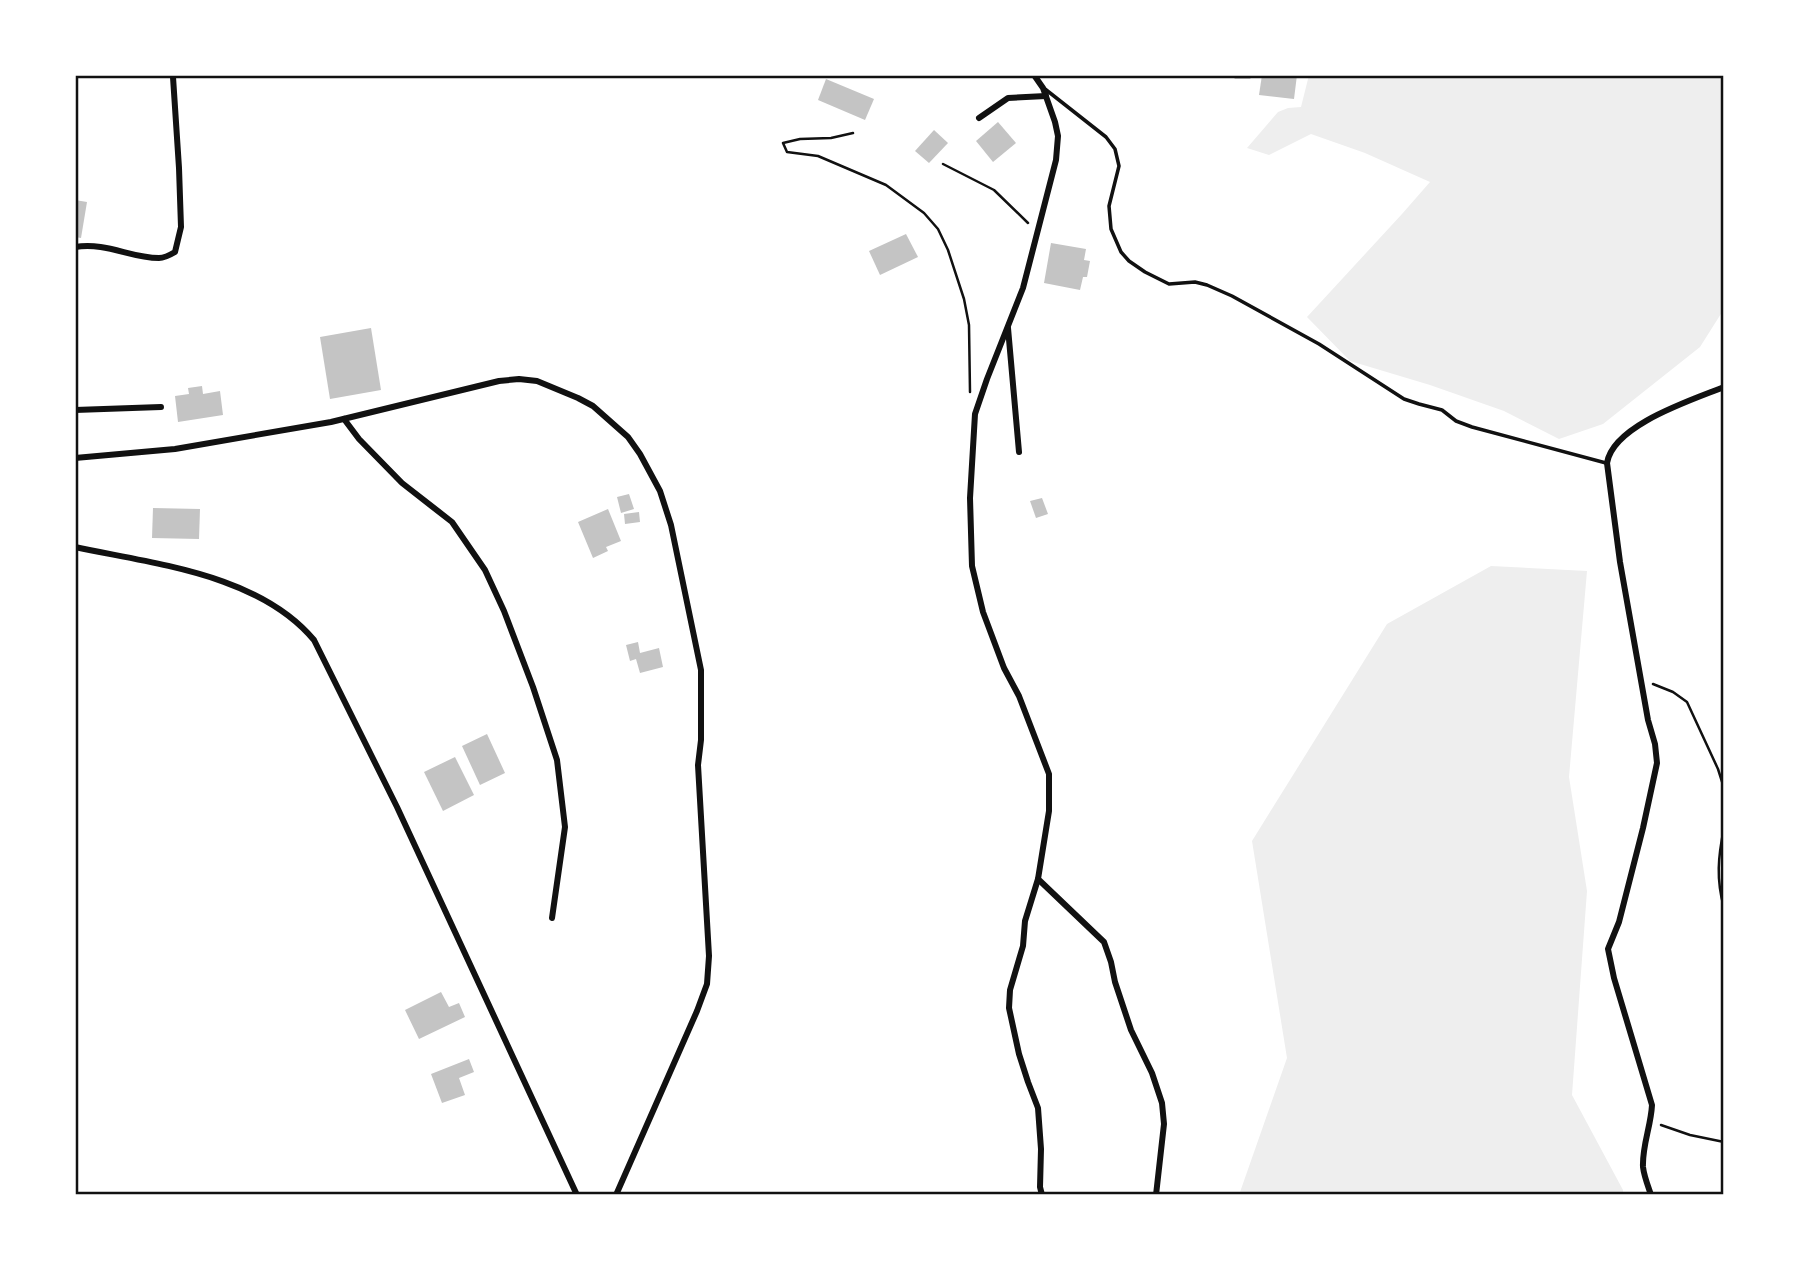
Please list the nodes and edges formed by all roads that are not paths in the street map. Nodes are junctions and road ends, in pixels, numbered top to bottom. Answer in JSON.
{"nodes":[{"id":1,"x":1034,"y":75,"type":"edge"},
{"id":2,"x":173,"y":77,"type":"dead end"},
{"id":3,"x":1043,"y":88,"type":"junction"},
{"id":4,"x":1046,"y":96,"type":"junction"},
{"id":5,"x":979,"y":118,"type":"dead end"},
{"id":6,"x":75,"y":247,"type":"edge"},
{"id":7,"x":1008,"y":326,"type":"junction"},
{"id":8,"x":1724,"y":387,"type":"edge"},
{"id":9,"x":162,"y":407,"type":"dead end"},
{"id":10,"x":75,"y":410,"type":"edge"},
{"id":11,"x":344,"y":419,"type":"junction"},
{"id":12,"x":1020,"y":452,"type":"dead end"},
{"id":13,"x":75,"y":458,"type":"edge"},
{"id":14,"x":1607,"y":463,"type":"junction"},
{"id":15,"x":75,"y":547,"type":"edge"},
{"id":16,"x":1038,"y":879,"type":"junction"},
{"id":17,"x":552,"y":918,"type":"dead end"},
{"id":18,"x":577,"y":1195,"type":"edge"},
{"id":19,"x":616,"y":1195,"type":"edge"},
{"id":20,"x":1042,"y":1195,"type":"edge"},
{"id":21,"x":1156,"y":1195,"type":"edge"},
{"id":22,"x":1651,"y":1195,"type":"edge"}],
"edges":[{"from":1,"to":3,"type":"street"},
{"from":2,"to":6,"type":"street"},
{"from":3,"to":4,"type":"street"},
{"from":3,"to":14,"type":"lane"},
{"from":4,"to":5,"type":"street"},
{"from":4,"to":7,"type":"street"},
{"from":7,"to":12,"type":"street"},
{"from":7,"to":16,"type":"street"},
{"from":8,"to":14,"type":"street"},
{"from":9,"to":10,"type":"street"},
{"from":11,"to":13,"type":"street"},
{"from":11,"to":17,"type":"street"},
{"from":11,"to":19,"type":"street"},
{"from":14,"to":22,"type":"street"},
{"from":15,"to":18,"type":"street"},
{"from":16,"to":20,"type":"street"},
{"from":16,"to":21,"type":"street"}]}
